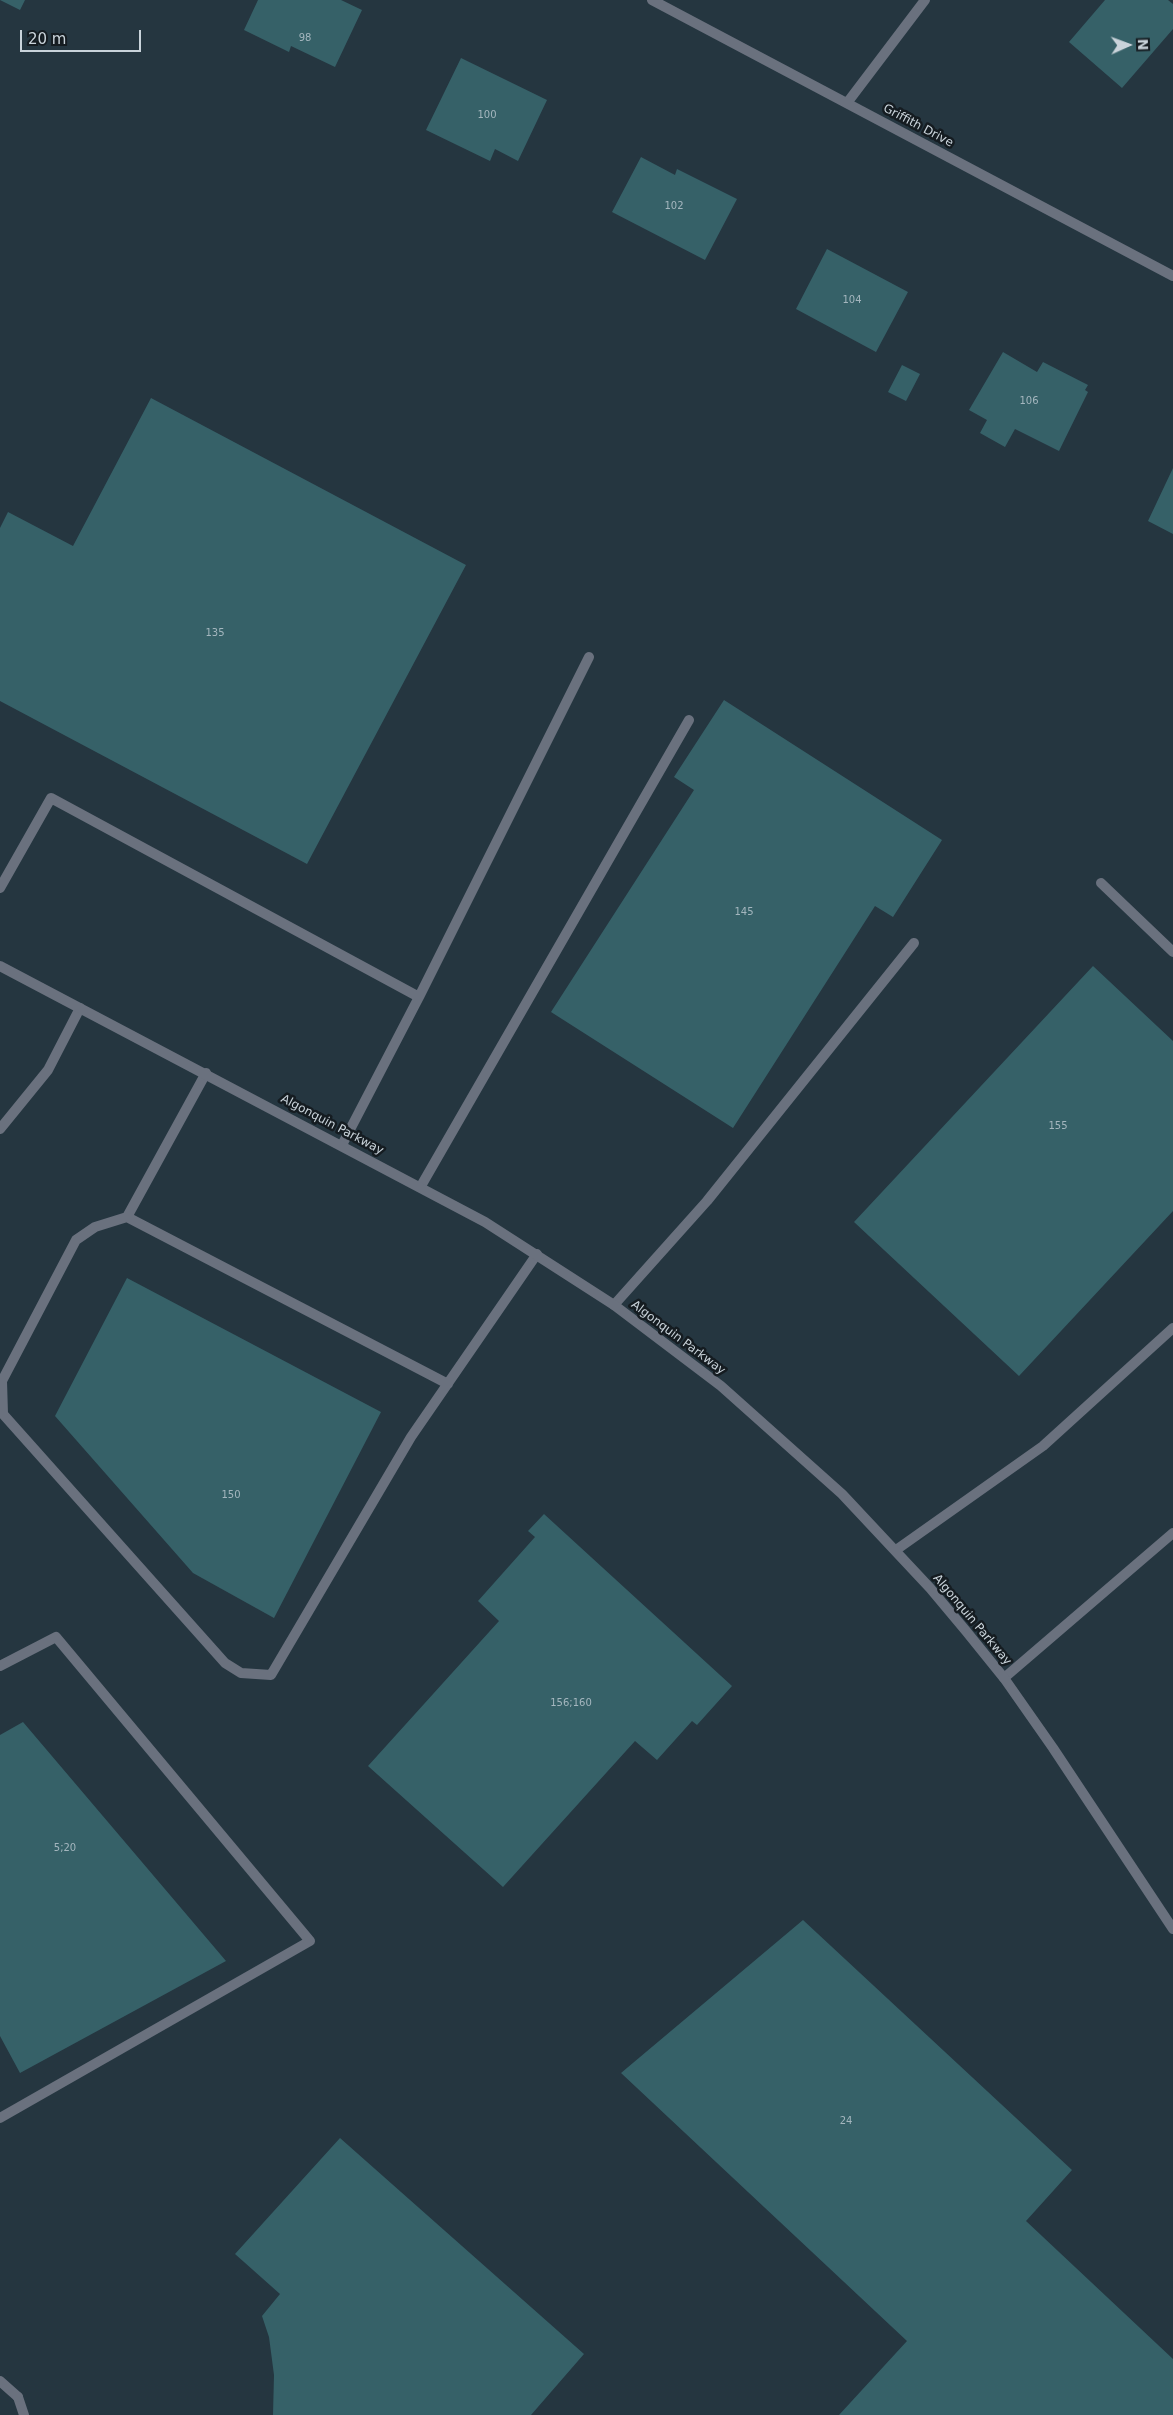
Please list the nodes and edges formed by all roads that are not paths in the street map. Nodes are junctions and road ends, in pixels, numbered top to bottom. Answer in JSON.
{"nodes":[{"id":1,"x":652,"y":0,"type":"edge"},
{"id":2,"x":925,"y":0,"type":"edge"},
{"id":3,"x":847,"y":103,"type":"junction"},
{"id":4,"x":1173,"y":276,"type":"edge"},
{"id":5,"x":589,"y":658,"type":"dead end"},
{"id":6,"x":689,"y":720,"type":"dead end"},
{"id":7,"x":1101,"y":883,"type":"dead end"},
{"id":8,"x":0,"y":888,"type":"edge"},
{"id":9,"x":914,"y":943,"type":"dead end"},
{"id":10,"x":1173,"y":952,"type":"edge"},
{"id":11,"x":0,"y":966,"type":"edge"},
{"id":12,"x":419,"y":997,"type":"junction"},
{"id":13,"x":80,"y":1008,"type":"junction"},
{"id":14,"x":206,"y":1073,"type":"junction"},
{"id":15,"x":0,"y":1129,"type":"edge"},
{"id":16,"x":342,"y":1145,"type":"junction"},
{"id":17,"x":421,"y":1186,"type":"junction"},
{"id":18,"x":127,"y":1217,"type":"junction"},
{"id":19,"x":537,"y":1254,"type":"junction"},
{"id":20,"x":614,"y":1305,"type":"junction"},
{"id":21,"x":1173,"y":1328,"type":"edge"},
{"id":22,"x":448,"y":1384,"type":"junction"},
{"id":23,"x":1173,"y":1533,"type":"edge"},
{"id":24,"x":896,"y":1550,"type":"junction"},
{"id":25,"x":0,"y":1666,"type":"edge"},
{"id":26,"x":1004,"y":1678,"type":"junction"},
{"id":27,"x":1173,"y":1929,"type":"edge"},
{"id":28,"x":0,"y":2118,"type":"edge"},
{"id":29,"x":0,"y":2381,"type":"edge"},
{"id":30,"x":24,"y":2415,"type":"edge"}],
"edges":[{"from":1,"to":3,"type":"street","name":"Griffith Drive"},
{"from":2,"to":3,"type":"street"},
{"from":3,"to":4,"type":"street","name":"Griffith Drive"},
{"from":5,"to":12,"type":"street"},
{"from":6,"to":17,"type":"street"},
{"from":7,"to":10,"type":"street"},
{"from":8,"to":12,"type":"street"},
{"from":9,"to":20,"type":"street"},
{"from":11,"to":13,"type":"street","name":"Algonquin Parkway"},
{"from":12,"to":16,"type":"street"},
{"from":13,"to":14,"type":"street","name":"Algonquin Parkway"},
{"from":13,"to":15,"type":"street"},
{"from":14,"to":16,"type":"street","name":"Algonquin Parkway"},
{"from":14,"to":18,"type":"street"},
{"from":16,"to":17,"type":"street","name":"Algonquin Parkway"},
{"from":17,"to":19,"type":"street","name":"Algonquin Parkway"},
{"from":18,"to":22,"type":"street"},
{"from":18,"to":22,"type":"street"},
{"from":19,"to":20,"type":"street","name":"Algonquin Parkway"},
{"from":19,"to":22,"type":"street"},
{"from":20,"to":24,"type":"street","name":"Algonquin Parkway"},
{"from":21,"to":24,"type":"street"},
{"from":23,"to":26,"type":"street"},
{"from":24,"to":26,"type":"street","name":"Algonquin Parkway"},
{"from":25,"to":28,"type":"street"},
{"from":26,"to":27,"type":"street","name":"Algonquin Parkway"},
{"from":29,"to":30,"type":"street"}]}
